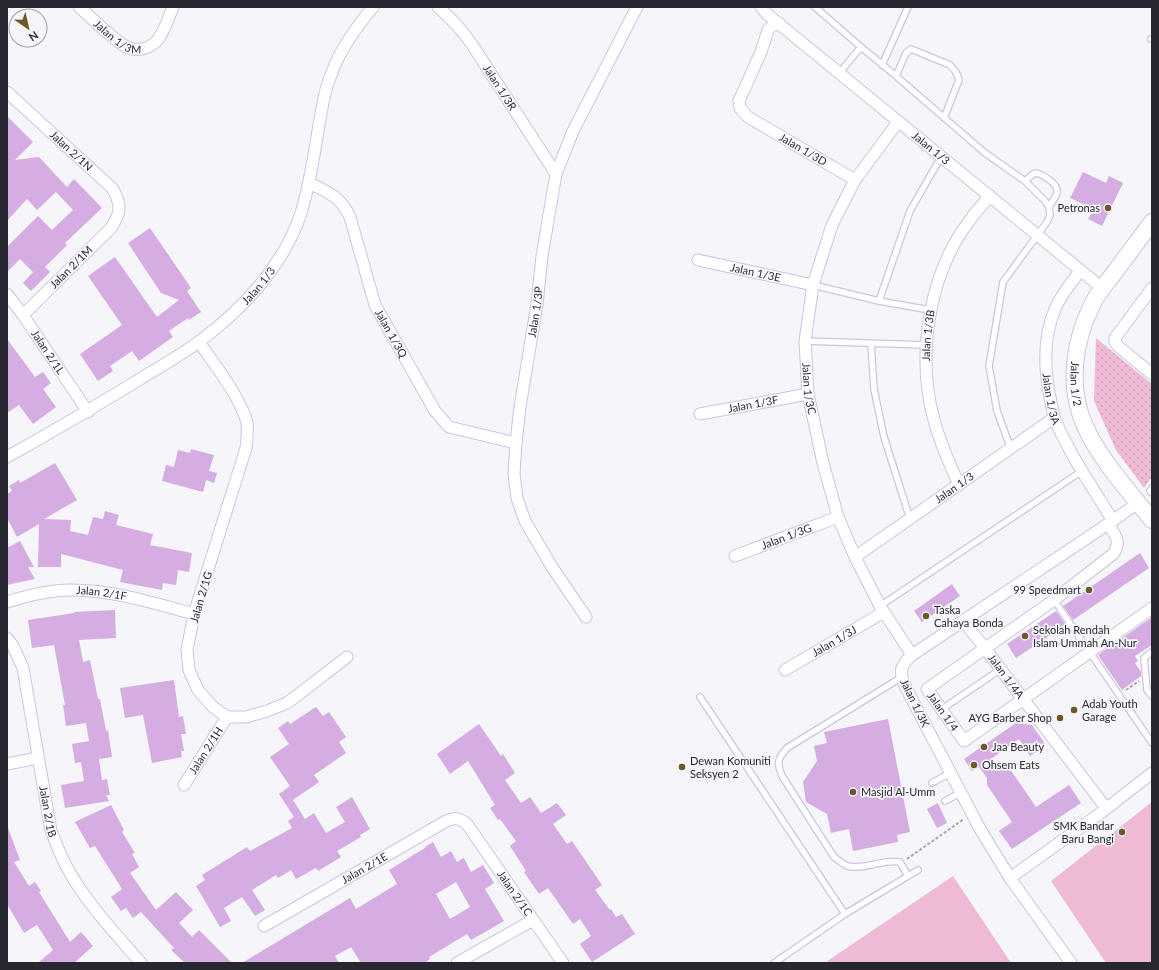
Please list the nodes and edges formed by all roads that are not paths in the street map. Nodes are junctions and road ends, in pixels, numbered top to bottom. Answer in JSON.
{"nodes":[{"id":1,"x":79,"y":7,"type":"edge"},
{"id":2,"x":173,"y":7,"type":"edge"},
{"id":3,"x":373,"y":7,"type":"edge"},
{"id":4,"x":438,"y":7,"type":"edge"},
{"id":5,"x":637,"y":7,"type":"edge"},
{"id":6,"x":761,"y":7,"type":"edge"},
{"id":7,"x":815,"y":7,"type":"edge"},
{"id":8,"x":908,"y":7,"type":"edge"},
{"id":9,"x":779,"y":23,"type":"junction"},
{"id":10,"x":861,"y":47,"type":"junction"},
{"id":11,"x":882,"y":65,"type":"junction"},
{"id":12,"x":840,"y":72,"type":"junction"},
{"id":13,"x":896,"y":76,"type":"junction"},
{"id":14,"x":7,"y":92,"type":"edge"},
{"id":15,"x":944,"y":118,"type":"junction"},
{"id":16,"x":898,"y":122,"type":"junction"},
{"id":17,"x":941,"y":157,"type":"junction"},
{"id":18,"x":556,"y":174,"type":"junction"},
{"id":19,"x":854,"y":180,"type":"junction"},
{"id":20,"x":1025,"y":181,"type":"junction"},
{"id":21,"x":309,"y":183,"type":"junction"},
{"id":22,"x":990,"y":196,"type":"junction"},
{"id":23,"x":1049,"y":207,"type":"junction"},
{"id":24,"x":118,"y":217,"type":"joint"},
{"id":25,"x":1152,"y":222,"type":"edge"},
{"id":26,"x":1038,"y":235,"type":"junction"},
{"id":27,"x":698,"y":260,"type":"dead end"},
{"id":28,"x":1080,"y":270,"type":"junction"},
{"id":29,"x":813,"y":285,"type":"junction"},
{"id":30,"x":1102,"y":288,"type":"junction"},
{"id":31,"x":1152,"y":288,"type":"edge"},
{"id":32,"x":7,"y":294,"type":"edge"},
{"id":33,"x":879,"y":301,"type":"junction"},
{"id":34,"x":930,"y":310,"type":"junction"},
{"id":35,"x":23,"y":315,"type":"junction"},
{"id":36,"x":805,"y":341,"type":"junction"},
{"id":37,"x":199,"y":342,"type":"junction"},
{"id":38,"x":871,"y":344,"type":"junction"},
{"id":39,"x":926,"y":345,"type":"junction"},
{"id":40,"x":1152,"y":374,"type":"edge"},
{"id":41,"x":808,"y":394,"type":"junction"},
{"id":42,"x":88,"y":412,"type":"junction"},
{"id":43,"x":700,"y":414,"type":"dead end"},
{"id":44,"x":1054,"y":418,"type":"junction"},
{"id":45,"x":516,"y":443,"type":"junction"},
{"id":46,"x":1011,"y":449,"type":"junction"},
{"id":47,"x":7,"y":457,"type":"edge"},
{"id":48,"x":1082,"y":471,"type":"junction"},
{"id":49,"x":960,"y":485,"type":"junction"},
{"id":50,"x":1152,"y":488,"type":"edge"},
{"id":51,"x":1152,"y":493,"type":"edge"},
{"id":52,"x":1138,"y":503,"type":"junction"},
{"id":53,"x":838,"y":517,"type":"junction"},
{"id":54,"x":910,"y":519,"type":"junction"},
{"id":55,"x":1152,"y":520,"type":"edge"},
{"id":56,"x":1110,"y":522,"type":"junction"},
{"id":57,"x":735,"y":556,"type":"dead end"},
{"id":58,"x":855,"y":558,"type":"junction"},
{"id":59,"x":1054,"y":600,"type":"junction"},
{"id":60,"x":7,"y":602,"type":"edge"},
{"id":61,"x":1152,"y":608,"type":"edge"},
{"id":62,"x":882,"y":609,"type":"junction"},
{"id":63,"x":194,"y":614,"type":"junction"},
{"id":64,"x":586,"y":617,"type":"dead end"},
{"id":65,"x":963,"y":621,"type":"junction"},
{"id":66,"x":7,"y":638,"type":"edge"},
{"id":67,"x":986,"y":648,"type":"junction"},
{"id":68,"x":1089,"y":652,"type":"junction"},
{"id":69,"x":1152,"y":652,"type":"edge"},
{"id":70,"x":912,"y":655,"type":"junction"},
{"id":71,"x":347,"y":657,"type":"dead end"},
{"id":72,"x":1001,"y":669,"type":"junction"},
{"id":73,"x":785,"y":670,"type":"dead end"},
{"id":74,"x":902,"y":677,"type":"junction"},
{"id":75,"x":1152,"y":696,"type":"edge"},
{"id":76,"x":700,"y":697,"type":"dead end"},
{"id":77,"x":1023,"y":699,"type":"junction"},
{"id":78,"x":942,"y":709,"type":"junction"},
{"id":79,"x":227,"y":717,"type":"junction"},
{"id":80,"x":1152,"y":743,"type":"edge"},
{"id":81,"x":38,"y":758,"type":"junction"},
{"id":82,"x":7,"y":764,"type":"edge"},
{"id":83,"x":950,"y":773,"type":"junction"},
{"id":84,"x":1152,"y":773,"type":"edge"},
{"id":85,"x":932,"y":783,"type":"dead end"},
{"id":86,"x":184,"y":785,"type":"dead end"},
{"id":87,"x":960,"y":793,"type":"junction"},
{"id":88,"x":945,"y":801,"type":"dead end"},
{"id":89,"x":1106,"y":808,"type":"junction"},
{"id":90,"x":466,"y":824,"type":"joint"},
{"id":91,"x":918,"y":870,"type":"dead end"},
{"id":92,"x":908,"y":876,"type":"junction"},
{"id":93,"x":1010,"y":878,"type":"junction"},
{"id":94,"x":845,"y":914,"type":"junction"},
{"id":95,"x":533,"y":920,"type":"junction"},
{"id":96,"x":264,"y":926,"type":"dead end"},
{"id":97,"x":142,"y":963,"type":"edge"},
{"id":98,"x":457,"y":963,"type":"edge"},
{"id":99,"x":563,"y":963,"type":"edge"},
{"id":100,"x":774,"y":963,"type":"edge"},
{"id":101,"x":1071,"y":963,"type":"edge"}],
"edges":[{"from":1,"to":2,"type":"street","name":"Jalan 1/3M"},
{"from":3,"to":21,"type":"street","name":"Jalan 1/3"},
{"from":4,"to":18,"type":"street","name":"Jalan 1/3R"},
{"from":5,"to":18,"type":"street","name":"Jalan 1/3P"},
{"from":6,"to":9,"type":"street","name":"Jalan 1/3"},
{"from":7,"to":10,"type":"lane"},
{"from":8,"to":11,"type":"lane"},
{"from":9,"to":12,"type":"street","name":"Jalan 1/3"},
{"from":9,"to":19,"type":"street","name":"Jalan 1/3D"},
{"from":10,"to":11,"type":"lane"},
{"from":10,"to":12,"type":"lane"},
{"from":11,"to":13,"type":"lane"},
{"from":12,"to":16,"type":"street","name":"Jalan 1/3"},
{"from":13,"to":15,"type":"lane"},
{"from":13,"to":15,"type":"lane"},
{"from":14,"to":24,"type":"street","name":"Jalan 2/1N"},
{"from":15,"to":20,"type":"lane"},
{"from":16,"to":17,"type":"street","name":"Jalan 1/3"},
{"from":16,"to":19,"type":"street","name":"Jalan 1/3C"},
{"from":17,"to":22,"type":"street","name":"Jalan 1/3"},
{"from":17,"to":33,"type":"lane"},
{"from":18,"to":45,"type":"street","name":"Jalan 1/3P"},
{"from":19,"to":29,"type":"street","name":"Jalan 1/3C"},
{"from":20,"to":23,"type":"lane"},
{"from":20,"to":23,"type":"lane"},
{"from":21,"to":37,"type":"street","name":"Jalan 1/3"},
{"from":21,"to":45,"type":"street","name":"Jalan 1/3Q"},
{"from":22,"to":26,"type":"street","name":"Jalan 1/3"},
{"from":22,"to":34,"type":"street","name":"Jalan 1/3B"},
{"from":23,"to":26,"type":"lane"},
{"from":24,"to":35,"type":"street","name":"Jalan 2/1M"},
{"from":25,"to":30,"type":"street","name":"Jalan 1/2"},
{"from":26,"to":28,"type":"street","name":"Jalan 1/3"},
{"from":26,"to":46,"type":"lane"},
{"from":27,"to":29,"type":"street","name":"Jalan 1/3E"},
{"from":28,"to":30,"type":"street","name":"Jalan 1/3"},
{"from":28,"to":44,"type":"street","name":"Jalan 1/3A"},
{"from":29,"to":33,"type":"lane"},
{"from":29,"to":36,"type":"street","name":"Jalan 1/3C"},
{"from":30,"to":52,"type":"street","name":"Jalan 1/2"},
{"from":31,"to":40,"type":"street"},
{"from":32,"to":35,"type":"street","name":"Jalan 2/1L"},
{"from":33,"to":34,"type":"lane"},
{"from":34,"to":39,"type":"street","name":"Jalan 1/3B"},
{"from":35,"to":42,"type":"street","name":"Jalan 2/1L"},
{"from":36,"to":38,"type":"lane"},
{"from":36,"to":41,"type":"street","name":"Jalan 1/3C"},
{"from":37,"to":42,"type":"street","name":"Jalan 1/3"},
{"from":37,"to":63,"type":"street","name":"Jalan 2/1G"},
{"from":38,"to":39,"type":"lane"},
{"from":38,"to":54,"type":"lane"},
{"from":39,"to":49,"type":"street","name":"Jalan 1/3B"},
{"from":41,"to":43,"type":"street","name":"Jalan 1/3F"},
{"from":41,"to":53,"type":"street","name":"Jalan 1/3C"},
{"from":42,"to":47,"type":"street","name":"Jalan 1/3"},
{"from":44,"to":46,"type":"street","name":"Jalan 1/3"},
{"from":44,"to":48,"type":"street","name":"Jalan 1/3A"},
{"from":45,"to":64,"type":"street","name":"Jalan 1/3P"},
{"from":46,"to":49,"type":"street","name":"Jalan 1/3"},
{"from":48,"to":56,"type":"street","name":"Jalan 1/3A"},
{"from":48,"to":62,"type":"lane"},
{"from":49,"to":54,"type":"street","name":"Jalan 1/3"},
{"from":50,"to":51,"type":"lane"},
{"from":52,"to":55,"type":"street","name":"Jalan 1/2"},
{"from":52,"to":56,"type":"street","name":"Jalan 1/3K"},
{"from":53,"to":57,"type":"street","name":"Jalan 1/3G"},
{"from":53,"to":58,"type":"street","name":"Jalan 1/3C"},
{"from":54,"to":58,"type":"street","name":"Jalan 1/3"},
{"from":56,"to":59,"type":"street","name":"Jalan 1/4"},
{"from":56,"to":65,"type":"street","name":"Jalan 1/3K"},
{"from":58,"to":62,"type":"street","name":"Jalan 1/3C"},
{"from":59,"to":67,"type":"street","name":"Jalan 1/4"},
{"from":59,"to":68,"type":"lane"},
{"from":60,"to":63,"type":"street","name":"Jalan 2/1F"},
{"from":61,"to":68,"type":"street","name":"Jalan 1/4"},
{"from":62,"to":70,"type":"street","name":"Jalan 1/3C"},
{"from":62,"to":73,"type":"street","name":"Jalan 1/3J"},
{"from":63,"to":79,"type":"street","name":"Jalan 2/1G"},
{"from":65,"to":67,"type":"street","name":"Jalan 1/4A"},
{"from":65,"to":70,"type":"street","name":"Jalan 1/3K"},
{"from":66,"to":81,"type":"street","name":"Jalan 2/1B"},
{"from":67,"to":72,"type":"street","name":"Jalan 1/4A"},
{"from":67,"to":78,"type":"street","name":"Jalan 1/4"},
{"from":68,"to":77,"type":"street","name":"Jalan 1/4"},
{"from":68,"to":80,"type":"lane"},
{"from":69,"to":75,"type":"lane"},
{"from":70,"to":74,"type":"street","name":"Jalan 1/3K"},
{"from":71,"to":79,"type":"street"},
{"from":72,"to":77,"type":"street","name":"Jalan 1/4A"},
{"from":72,"to":78,"type":"lane"},
{"from":74,"to":83,"type":"street","name":"Jalan 1/3K"},
{"from":74,"to":92,"type":"lane"},
{"from":76,"to":94,"type":"lane"},
{"from":77,"to":78,"type":"street","name":"Jalan 1/4"},
{"from":77,"to":89,"type":"street","name":"Jalan 1/4A"},
{"from":79,"to":86,"type":"street","name":"Jalan 2/1H"},
{"from":81,"to":82,"type":"street"},
{"from":81,"to":97,"type":"street","name":"Jalan 2/1B"},
{"from":83,"to":85,"type":"lane"},
{"from":83,"to":87,"type":"street","name":"Jalan 1/3K"},
{"from":84,"to":89,"type":"street"},
{"from":87,"to":88,"type":"lane"},
{"from":87,"to":93,"type":"street","name":"Jalan 1/3K"},
{"from":89,"to":93,"type":"street"},
{"from":90,"to":95,"type":"street","name":"Jalan 2/1C"},
{"from":90,"to":96,"type":"street","name":"Jalan 2/1E"},
{"from":91,"to":92,"type":"lane"},
{"from":92,"to":94,"type":"lane"},
{"from":93,"to":101,"type":"street","name":"Jalan 1/3K"},
{"from":94,"to":100,"type":"lane"},
{"from":95,"to":98,"type":"street"},
{"from":95,"to":99,"type":"street","name":"Jalan 2/1C"}]}
